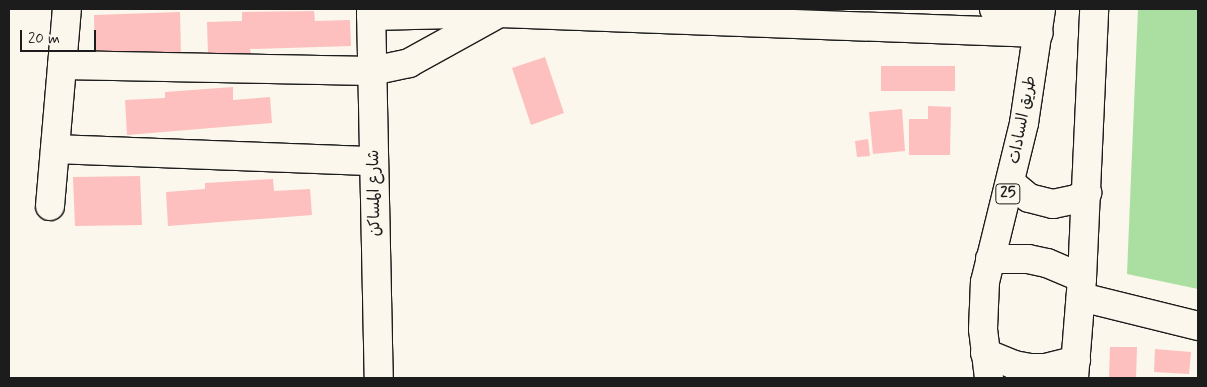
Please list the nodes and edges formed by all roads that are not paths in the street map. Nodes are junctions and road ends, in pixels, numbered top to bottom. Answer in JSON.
{"nodes":[{"id":1,"x":68,"y":9,"type":"edge"},
{"id":2,"x":994,"y":9,"type":"edge"},
{"id":3,"x":1094,"y":9,"type":"edge"},
{"id":4,"x":371,"y":12,"type":"edge"},
{"id":5,"x":500,"y":13,"type":"junction"},
{"id":6,"x":1040,"y":19,"type":"edge"},
{"id":7,"x":62,"y":65,"type":"junction"},
{"id":8,"x":372,"y":71,"type":"junction"},
{"id":9,"x":55,"y":149,"type":"junction"},
{"id":10,"x":374,"y":161,"type":"junction"},
{"id":11,"x":1011,"y":183,"type":"junction"},
{"id":12,"x":1087,"y":193,"type":"junction"},
{"id":13,"x":50,"y":206,"type":"dead end"},
{"id":14,"x":990,"y":259,"type":"junction"},
{"id":15,"x":1082,"y":288,"type":"junction"},
{"id":16,"x":1198,"y":326,"type":"edge"},
{"id":17,"x":987,"y":365,"type":"edge"},
{"id":18,"x":1075,"y":369,"type":"edge"},
{"id":19,"x":379,"y":378,"type":"edge"}],
"edges":[{"from":1,"to":7,"type":"street"},
{"from":2,"to":6,"type":"street"},
{"from":3,"to":12,"type":"street"},
{"from":4,"to":5,"type":"street"},
{"from":4,"to":8,"type":"street","name":"شارع المساكن"},
{"from":5,"to":6,"type":"street"},
{"from":5,"to":8,"type":"street"},
{"from":6,"to":11,"type":"street","name":"طريق السادات","number":"25"},
{"from":7,"to":8,"type":"street"},
{"from":7,"to":9,"type":"street"},
{"from":8,"to":10,"type":"street","name":"شارع المساكن"},
{"from":9,"to":10,"type":"street"},
{"from":9,"to":13,"type":"street"},
{"from":10,"to":19,"type":"street","name":"شارع المساكن"},
{"from":11,"to":12,"type":"street"},
{"from":11,"to":14,"type":"street","name":"طريق السادات","number":"25"},
{"from":12,"to":15,"type":"street"},
{"from":14,"to":15,"type":"street"},
{"from":14,"to":17,"type":"street","name":"طريق السادات","number":"25"},
{"from":15,"to":16,"type":"street"},
{"from":15,"to":18,"type":"street"},
{"from":17,"to":18,"type":"street"}]}
